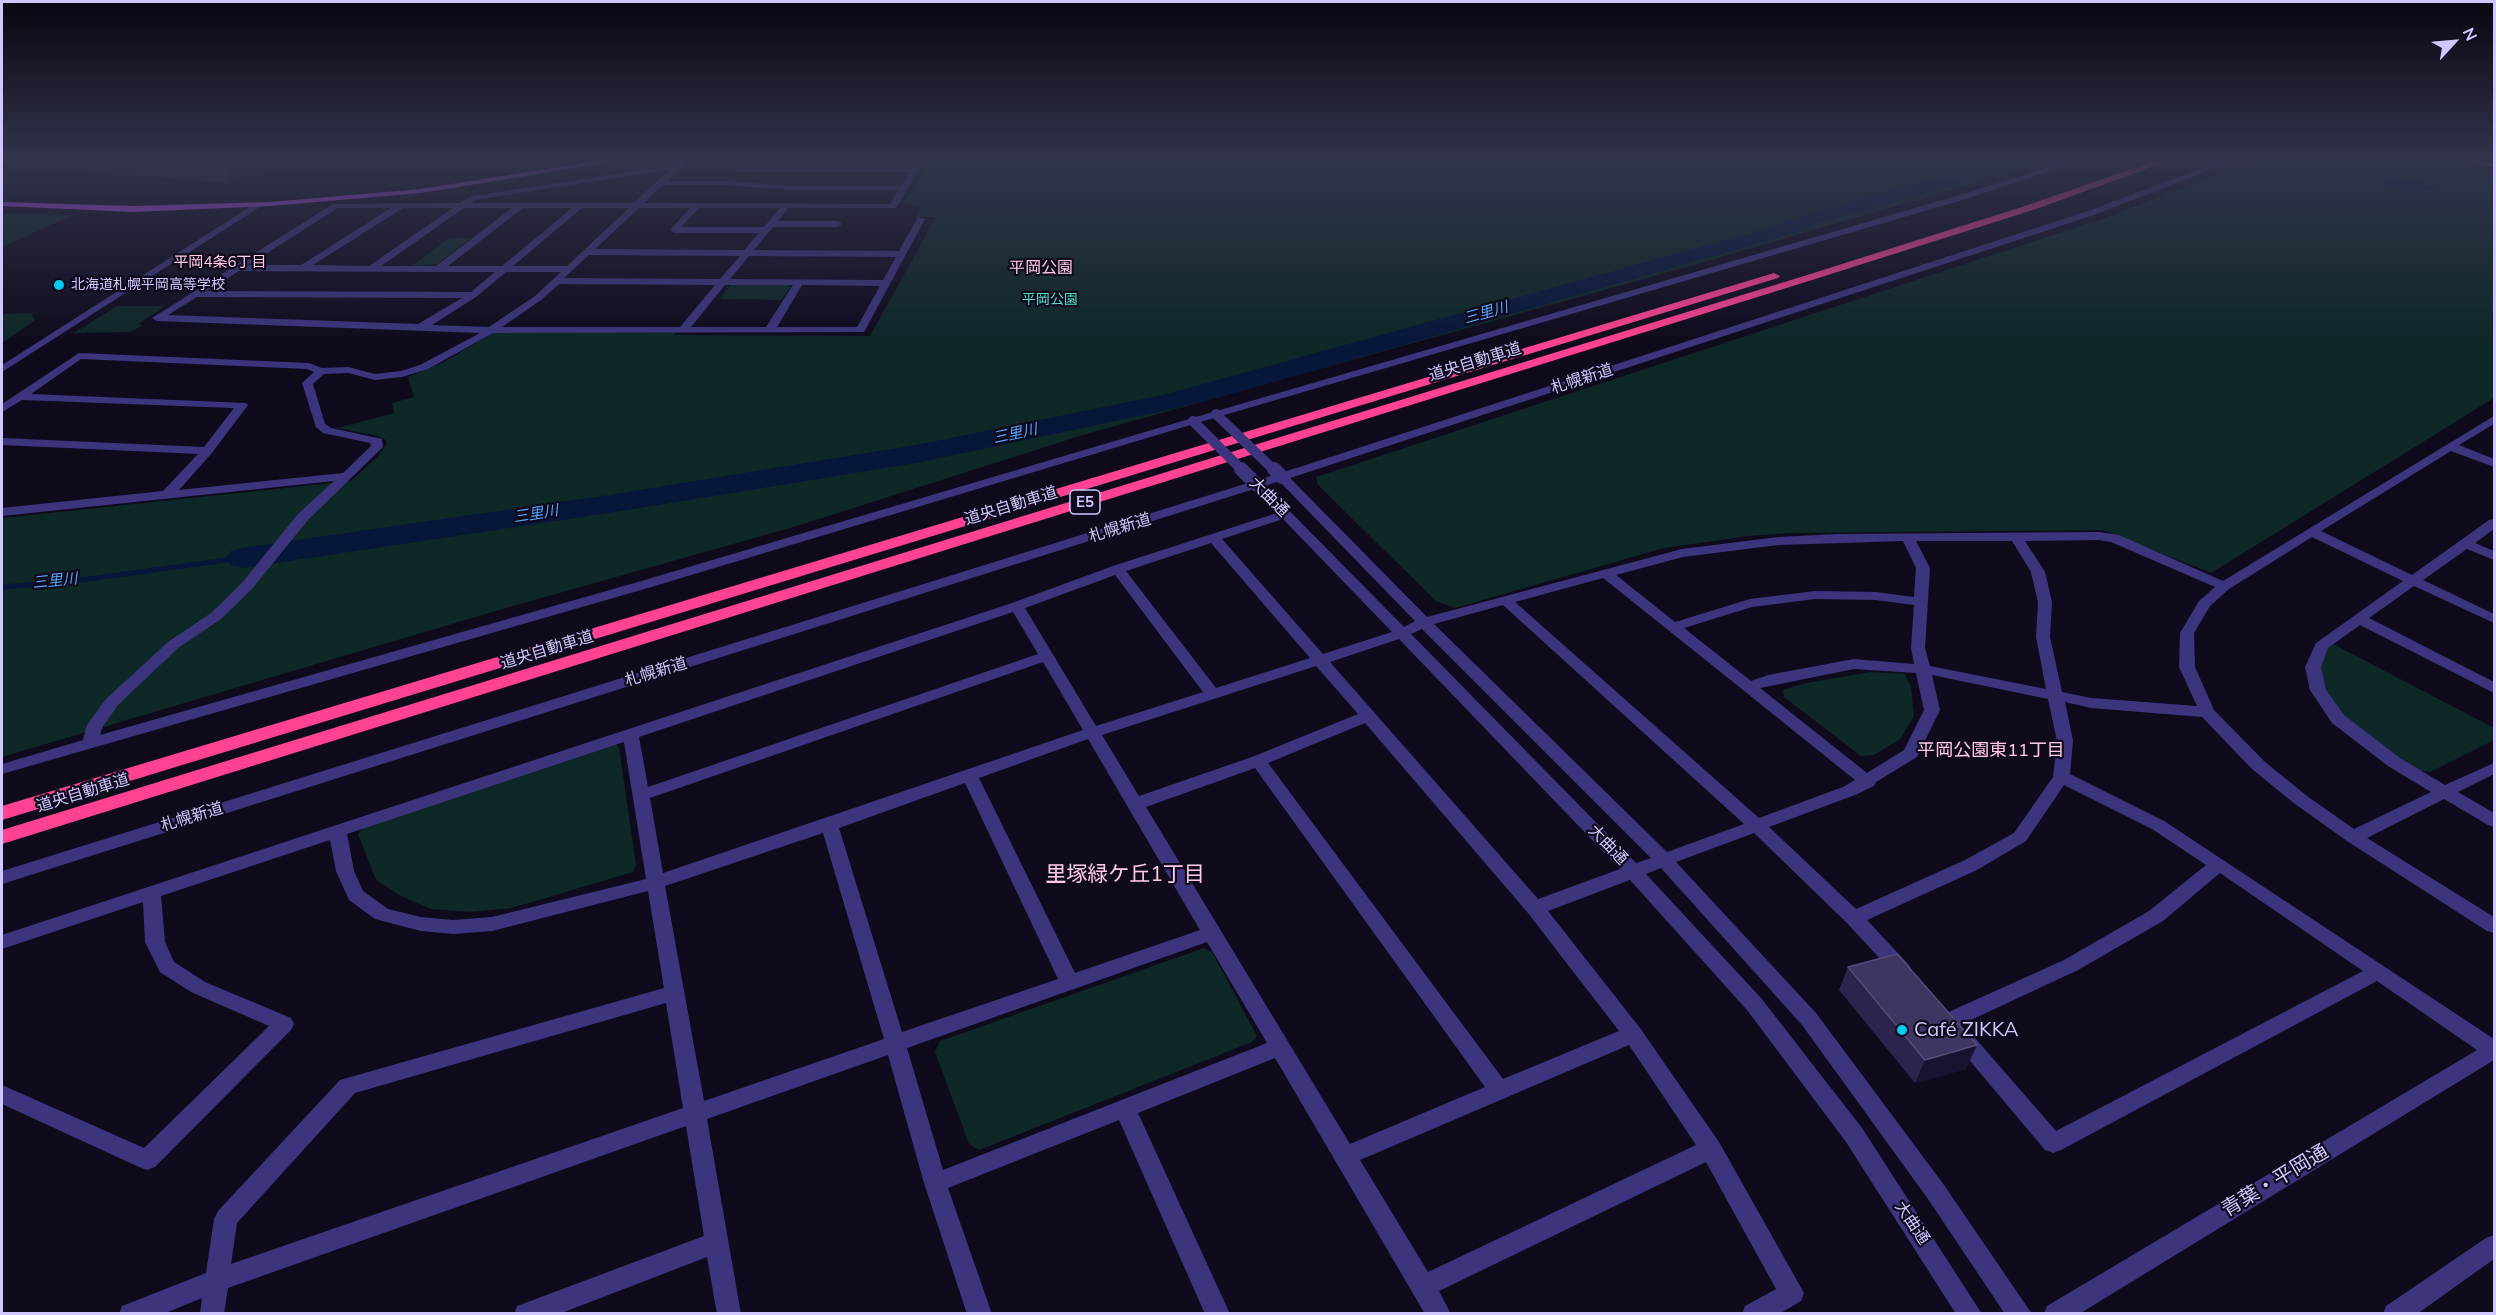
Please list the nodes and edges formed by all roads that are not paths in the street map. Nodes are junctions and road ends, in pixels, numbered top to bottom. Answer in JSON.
{"nodes":[{"id":1,"x":233,"y":221,"type":"edge"},
{"id":2,"x":311,"y":221,"type":"edge"},
{"id":3,"x":376,"y":221,"type":"edge"},
{"id":4,"x":438,"y":221,"type":"edge"},
{"id":5,"x":500,"y":221,"type":"edge"},
{"id":6,"x":561,"y":221,"type":"edge"},
{"id":7,"x":620,"y":221,"type":"edge"},
{"id":8,"x":682,"y":221,"type":"edge"},
{"id":9,"x":771,"y":221,"type":"edge"},
{"id":10,"x":920,"y":221,"type":"edge"},
{"id":11,"x":1879,"y":221,"type":"edge"},
{"id":12,"x":1950,"y":221,"type":"edge"},
{"id":13,"x":1987,"y":221,"type":"edge"},
{"id":14,"x":2065,"y":221,"type":"edge"},
{"id":15,"x":838,"y":224,"type":"dead end"},
{"id":16,"x":767,"y":227,"type":"junction"},
{"id":17,"x":587,"y":252,"type":"junction"},
{"id":18,"x":746,"y":253,"type":"junction"},
{"id":19,"x":902,"y":254,"type":"junction"},
{"id":20,"x":237,"y":267,"type":"junction"},
{"id":21,"x":303,"y":268,"type":"junction"},
{"id":22,"x":372,"y":268,"type":"junction"},
{"id":23,"x":438,"y":268,"type":"junction"},
{"id":24,"x":505,"y":269,"type":"junction"},
{"id":25,"x":569,"y":269,"type":"junction"},
{"id":26,"x":556,"y":281,"type":"junction"},
{"id":27,"x":722,"y":282,"type":"junction"},
{"id":28,"x":799,"y":283,"type":"junction"},
{"id":29,"x":885,"y":283,"type":"junction"},
{"id":30,"x":196,"y":294,"type":"junction"},
{"id":31,"x":473,"y":295,"type":"junction"},
{"id":32,"x":420,"y":327,"type":"junction"},
{"id":33,"x":492,"y":330,"type":"junction"},
{"id":34,"x":684,"y":330,"type":"junction"},
{"id":35,"x":769,"y":331,"type":"junction"},
{"id":36,"x":2,"y":369,"type":"edge"},
{"id":37,"x":321,"y":371,"type":"junction"},
{"id":38,"x":20,"y":397,"type":"junction"},
{"id":39,"x":2,"y":409,"type":"edge"},
{"id":40,"x":1216,"y":414,"type":"junction"},
{"id":41,"x":2494,"y":419,"type":"edge"},
{"id":42,"x":1193,"y":421,"type":"junction"},
{"id":43,"x":2,"y":441,"type":"edge"},
{"id":44,"x":2450,"y":446,"type":"junction"},
{"id":45,"x":207,"y":451,"type":"junction"},
{"id":46,"x":2494,"y":463,"type":"edge"},
{"id":47,"x":345,"y":476,"type":"junction"},
{"id":48,"x":1282,"y":477,"type":"junction"},
{"id":49,"x":1257,"y":485,"type":"junction"},
{"id":50,"x":166,"y":496,"type":"junction"},
{"id":51,"x":2,"y":512,"type":"edge"},
{"id":52,"x":1286,"y":514,"type":"junction"},
{"id":53,"x":2494,"y":523,"type":"edge"},
{"id":54,"x":2312,"y":532,"type":"junction"},
{"id":55,"x":1214,"y":537,"type":"junction"},
{"id":56,"x":1907,"y":537,"type":"junction"},
{"id":57,"x":2016,"y":537,"type":"junction"},
{"id":58,"x":2467,"y":544,"type":"junction"},
{"id":59,"x":2494,"y":556,"type":"edge"},
{"id":60,"x":1118,"y":569,"type":"junction"},
{"id":61,"x":1605,"y":573,"type":"junction"},
{"id":62,"x":2416,"y":580,"type":"junction"},
{"id":63,"x":2224,"y":586,"type":"junction"},
{"id":64,"x":1505,"y":600,"type":"junction"},
{"id":65,"x":1921,"y":602,"type":"junction"},
{"id":66,"x":1017,"y":606,"type":"junction"},
{"id":67,"x":2358,"y":619,"type":"junction"},
{"id":68,"x":2494,"y":619,"type":"edge"},
{"id":69,"x":1424,"y":622,"type":"junction"},
{"id":70,"x":1673,"y":627,"type":"junction"},
{"id":71,"x":1401,"y":634,"type":"junction"},
{"id":72,"x":1047,"y":656,"type":"junction"},
{"id":73,"x":1318,"y":660,"type":"junction"},
{"id":74,"x":1924,"y":669,"type":"junction"},
{"id":75,"x":1748,"y":687,"type":"junction"},
{"id":76,"x":2494,"y":688,"type":"edge"},
{"id":77,"x":1213,"y":695,"type":"junction"},
{"id":78,"x":2056,"y":696,"type":"junction"},
{"id":79,"x":2207,"y":712,"type":"junction"},
{"id":80,"x":1367,"y":716,"type":"junction"},
{"id":81,"x":630,"y":732,"type":"junction"},
{"id":82,"x":1093,"y":732,"type":"junction"},
{"id":83,"x":90,"y":744,"type":"junction"},
{"id":84,"x":1258,"y":761,"type":"junction"},
{"id":85,"x":2494,"y":768,"type":"edge"},
{"id":86,"x":2,"y":769,"type":"edge"},
{"id":87,"x":969,"y":775,"type":"junction"},
{"id":88,"x":2061,"y":777,"type":"junction"},
{"id":89,"x":1868,"y":782,"type":"junction"},
{"id":90,"x":2444,"y":792,"type":"junction"},
{"id":91,"x":641,"y":795,"type":"junction"},
{"id":92,"x":1135,"y":804,"type":"junction"},
{"id":93,"x":2,"y":813,"type":"edge"},
{"id":94,"x":2494,"y":821,"type":"edge"},
{"id":95,"x":829,"y":825,"type":"junction"},
{"id":96,"x":1758,"y":827,"type":"junction"},
{"id":97,"x":337,"y":830,"type":"junction"},
{"id":98,"x":2,"y":837,"type":"edge"},
{"id":99,"x":2353,"y":837,"type":"junction"},
{"id":100,"x":1664,"y":860,"type":"junction"},
{"id":101,"x":2219,"y":864,"type":"junction"},
{"id":102,"x":1634,"y":872,"type":"junction"},
{"id":103,"x":2,"y":877,"type":"edge"},
{"id":104,"x":655,"y":883,"type":"junction"},
{"id":105,"x":151,"y":891,"type":"junction"},
{"id":106,"x":1535,"y":908,"type":"junction"},
{"id":107,"x":1854,"y":918,"type":"junction"},
{"id":108,"x":2494,"y":926,"type":"edge"},
{"id":109,"x":1212,"y":933,"type":"junction"},
{"id":110,"x":2,"y":942,"type":"edge"},
{"id":111,"x":2378,"y":972,"type":"junction"},
{"id":112,"x":1070,"y":983,"type":"junction"},
{"id":113,"x":1917,"y":987,"type":"edge"},
{"id":114,"x":675,"y":993,"type":"junction"},
{"id":115,"x":1933,"y":1004,"type":"edge"},
{"id":116,"x":1949,"y":1021,"type":"junction"},
{"id":117,"x":1633,"y":1034,"type":"junction"},
{"id":118,"x":896,"y":1045,"type":"junction"},
{"id":119,"x":1280,"y":1047,"type":"junction"},
{"id":120,"x":2494,"y":1050,"type":"edge"},
{"id":121,"x":1499,"y":1090,"type":"junction"},
{"id":122,"x":2,"y":1094,"type":"edge"},
{"id":123,"x":1125,"y":1109,"type":"junction"},
{"id":124,"x":695,"y":1115,"type":"junction"},
{"id":125,"x":1711,"y":1149,"type":"junction"},
{"id":126,"x":1345,"y":1156,"type":"junction"},
{"id":127,"x":935,"y":1183,"type":"junction"},
{"id":128,"x":717,"y":1242,"type":"junction"},
{"id":129,"x":2494,"y":1246,"type":"edge"},
{"id":130,"x":216,"y":1281,"type":"junction"},
{"id":131,"x":1423,"y":1287,"type":"junction"},
{"id":132,"x":2399,"y":1312,"type":"edge"},
{"id":133,"x":131,"y":1314,"type":"edge"},
{"id":134,"x":212,"y":1314,"type":"edge"},
{"id":135,"x":526,"y":1314,"type":"edge"},
{"id":136,"x":729,"y":1314,"type":"edge"},
{"id":137,"x":980,"y":1314,"type":"edge"},
{"id":138,"x":1218,"y":1314,"type":"edge"},
{"id":139,"x":1439,"y":1314,"type":"edge"},
{"id":140,"x":1754,"y":1314,"type":"edge"},
{"id":141,"x":1970,"y":1314,"type":"edge"},
{"id":142,"x":2020,"y":1314,"type":"edge"},
{"id":143,"x":2056,"y":1314,"type":"edge"}],
"edges":[{"from":1,"to":36,"type":"street"},
{"from":2,"to":20,"type":"street"},
{"from":3,"to":21,"type":"street"},
{"from":4,"to":22,"type":"street"},
{"from":5,"to":23,"type":"street"},
{"from":6,"to":24,"type":"street"},
{"from":7,"to":17,"type":"street"},
{"from":8,"to":16,"type":"street"},
{"from":9,"to":16,"type":"street"},
{"from":10,"to":19,"type":"street"},
{"from":11,"to":40,"type":"street"},
{"from":12,"to":93,"type":"highway","name":"道央自動車道","number":"E5"},
{"from":13,"to":98,"type":"highway","name":"道央自動車道","number":"E5"},
{"from":14,"to":48,"type":"street","name":"札幌新道"},
{"from":15,"to":16,"type":"street"},
{"from":16,"to":18,"type":"street"},
{"from":17,"to":18,"type":"street"},
{"from":17,"to":25,"type":"street"},
{"from":18,"to":19,"type":"street"},
{"from":18,"to":27,"type":"street"},
{"from":19,"to":29,"type":"street"},
{"from":20,"to":21,"type":"street"},
{"from":20,"to":30,"type":"street"},
{"from":21,"to":22,"type":"street"},
{"from":22,"to":23,"type":"street"},
{"from":23,"to":24,"type":"street"},
{"from":24,"to":25,"type":"street"},
{"from":24,"to":31,"type":"street"},
{"from":25,"to":26,"type":"street"},
{"from":26,"to":27,"type":"street"},
{"from":26,"to":33,"type":"street"},
{"from":27,"to":28,"type":"street"},
{"from":27,"to":34,"type":"street"},
{"from":28,"to":29,"type":"street"},
{"from":28,"to":35,"type":"street"},
{"from":29,"to":35,"type":"street"},
{"from":30,"to":31,"type":"street"},
{"from":30,"to":32,"type":"street"},
{"from":31,"to":32,"type":"street"},
{"from":32,"to":33,"type":"street"},
{"from":33,"to":34,"type":"street"},
{"from":33,"to":37,"type":"street"},
{"from":34,"to":35,"type":"street"},
{"from":37,"to":38,"type":"street"},
{"from":37,"to":47,"type":"street"},
{"from":38,"to":39,"type":"street"},
{"from":38,"to":45,"type":"street"},
{"from":40,"to":42,"type":"street"},
{"from":40,"to":48,"type":"street","name":"大曲通","bridge":true},
{"from":41,"to":44,"type":"street"},
{"from":42,"to":49,"type":"street","name":"大曲通","bridge":true},
{"from":42,"to":83,"type":"street"},
{"from":43,"to":45,"type":"street"},
{"from":44,"to":46,"type":"street"},
{"from":44,"to":54,"type":"street"},
{"from":45,"to":50,"type":"street"},
{"from":47,"to":50,"type":"street"},
{"from":47,"to":83,"type":"street"},
{"from":48,"to":49,"type":"street","name":"札幌新道"},
{"from":48,"to":69,"type":"street","name":"大曲通"},
{"from":49,"to":52,"type":"street","name":"大曲通"},
{"from":49,"to":103,"type":"street","name":"札幌新道"},
{"from":50,"to":51,"type":"street"},
{"from":52,"to":55,"type":"street"},
{"from":52,"to":71,"type":"street","name":"大曲通"},
{"from":53,"to":58,"type":"street"},
{"from":54,"to":62,"type":"street"},
{"from":54,"to":63,"type":"street"},
{"from":55,"to":60,"type":"street"},
{"from":55,"to":73,"type":"street"},
{"from":56,"to":57,"type":"street"},
{"from":56,"to":61,"type":"street"},
{"from":56,"to":65,"type":"street"},
{"from":57,"to":63,"type":"street"},
{"from":57,"to":78,"type":"street"},
{"from":58,"to":59,"type":"street"},
{"from":58,"to":62,"type":"street"},
{"from":60,"to":66,"type":"street"},
{"from":60,"to":77,"type":"street"},
{"from":61,"to":64,"type":"street"},
{"from":61,"to":70,"type":"street"},
{"from":62,"to":67,"type":"street"},
{"from":62,"to":68,"type":"street"},
{"from":63,"to":79,"type":"street"},
{"from":64,"to":69,"type":"street"},
{"from":64,"to":96,"type":"street"},
{"from":65,"to":70,"type":"street"},
{"from":65,"to":74,"type":"street"},
{"from":66,"to":72,"type":"street"},
{"from":66,"to":81,"type":"street"},
{"from":67,"to":76,"type":"street"},
{"from":67,"to":90,"type":"street"},
{"from":69,"to":71,"type":"street"},
{"from":69,"to":100,"type":"street","name":"大曲通"},
{"from":70,"to":75,"type":"street"},
{"from":71,"to":73,"type":"street"},
{"from":71,"to":102,"type":"street","name":"大曲通"},
{"from":72,"to":82,"type":"street"},
{"from":72,"to":91,"type":"street"},
{"from":73,"to":77,"type":"street"},
{"from":73,"to":80,"type":"street"},
{"from":74,"to":75,"type":"street"},
{"from":74,"to":78,"type":"street"},
{"from":74,"to":89,"type":"street"},
{"from":75,"to":89,"type":"street"},
{"from":77,"to":82,"type":"street"},
{"from":78,"to":79,"type":"street"},
{"from":78,"to":88,"type":"street"},
{"from":79,"to":99,"type":"street"},
{"from":80,"to":84,"type":"street"},
{"from":80,"to":106,"type":"street"},
{"from":81,"to":91,"type":"street"},
{"from":81,"to":97,"type":"street"},
{"from":82,"to":87,"type":"street"},
{"from":82,"to":92,"type":"street"},
{"from":83,"to":86,"type":"street"},
{"from":84,"to":92,"type":"street"},
{"from":84,"to":121,"type":"street"},
{"from":85,"to":90,"type":"street"},
{"from":87,"to":95,"type":"street"},
{"from":87,"to":112,"type":"street"},
{"from":88,"to":101,"type":"street"},
{"from":88,"to":107,"type":"street"},
{"from":89,"to":96,"type":"street"},
{"from":90,"to":94,"type":"street"},
{"from":90,"to":99,"type":"street"},
{"from":91,"to":104,"type":"street"},
{"from":92,"to":109,"type":"street"},
{"from":95,"to":104,"type":"street"},
{"from":95,"to":118,"type":"street"},
{"from":96,"to":100,"type":"street"},
{"from":96,"to":107,"type":"street"},
{"from":97,"to":104,"type":"street"},
{"from":97,"to":105,"type":"street"},
{"from":99,"to":108,"type":"street"},
{"from":100,"to":102,"type":"street"},
{"from":100,"to":142,"type":"street","name":"大曲通"},
{"from":101,"to":111,"type":"street"},
{"from":101,"to":116,"type":"street"},
{"from":102,"to":106,"type":"street"},
{"from":102,"to":141,"type":"street","name":"大曲通"},
{"from":104,"to":114,"type":"street"},
{"from":105,"to":110,"type":"street"},
{"from":105,"to":122,"type":"street"},
{"from":106,"to":117,"type":"street"},
{"from":107,"to":113,"type":"street"},
{"from":109,"to":112,"type":"street"},
{"from":109,"to":119,"type":"street"},
{"from":111,"to":116,"type":"street"},
{"from":111,"to":120,"type":"street"},
{"from":112,"to":118,"type":"street"},
{"from":114,"to":124,"type":"street"},
{"from":114,"to":130,"type":"street"},
{"from":115,"to":116,"type":"street"},
{"from":117,"to":121,"type":"street"},
{"from":117,"to":125,"type":"street"},
{"from":118,"to":124,"type":"street"},
{"from":118,"to":127,"type":"street"},
{"from":119,"to":123,"type":"street"},
{"from":119,"to":126,"type":"street"},
{"from":120,"to":143,"type":"street","name":"青葉・平岡通"},
{"from":121,"to":126,"type":"street"},
{"from":123,"to":127,"type":"street"},
{"from":123,"to":138,"type":"street"},
{"from":124,"to":128,"type":"street"},
{"from":124,"to":130,"type":"street"},
{"from":125,"to":131,"type":"street"},
{"from":125,"to":140,"type":"street"},
{"from":126,"to":131,"type":"street"},
{"from":127,"to":137,"type":"street"},
{"from":128,"to":135,"type":"street"},
{"from":128,"to":136,"type":"street"},
{"from":129,"to":132,"type":"street"},
{"from":130,"to":133,"type":"street"},
{"from":130,"to":134,"type":"street"},
{"from":131,"to":139,"type":"street"}]}
